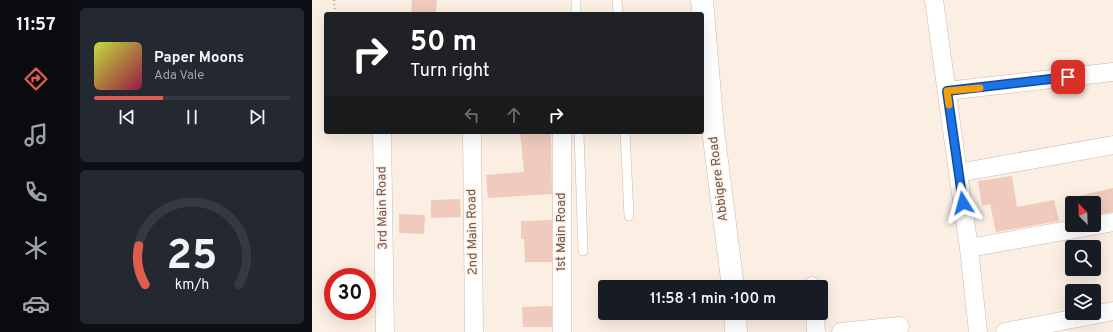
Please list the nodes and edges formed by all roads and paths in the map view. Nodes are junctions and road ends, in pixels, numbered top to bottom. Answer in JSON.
{"nodes":[{"id":1,"x":334,"y":0,"type":"edge"},
{"id":2,"x":576,"y":0,"type":"edge"},
{"id":3,"x":617,"y":0,"type":"edge"},
{"id":4,"x":702,"y":0,"type":"edge"},
{"id":5,"x":934,"y":0,"type":"edge"},
{"id":6,"x":335,"y":12,"type":"edge"},
{"id":7,"x":576,"y":12,"type":"edge"},
{"id":8,"x":618,"y":12,"type":"edge"},
{"id":9,"x":703,"y":12,"type":"edge"},
{"id":10,"x":704,"y":24,"type":"edge"},
{"id":11,"x":1113,"y":72,"type":"edge"},
{"id":12,"x":947,"y":91,"type":"junction"},
{"id":13,"x":382,"y":134,"type":"edge"},
{"id":14,"x":472,"y":134,"type":"edge"},
{"id":15,"x":562,"y":134,"type":"edge"},
{"id":16,"x":580,"y":134,"type":"edge"},
{"id":17,"x":624,"y":134,"type":"edge"},
{"id":18,"x":1113,"y":145,"type":"edge"},
{"id":19,"x":958,"y":173,"type":"junction"},
{"id":20,"x":629,"y":216,"type":"dead end"},
{"id":21,"x":1113,"y":222,"type":"edge"},
{"id":22,"x":969,"y":248,"type":"junction"},
{"id":23,"x":583,"y":251,"type":"dead end"},
{"id":24,"x":731,"y":280,"type":"edge"},
{"id":25,"x":1113,"y":311,"type":"edge"},
{"id":26,"x":735,"y":320,"type":"edge"},
{"id":27,"x":815,"y":320,"type":"edge"},
{"id":28,"x":900,"y":326,"type":"dead end"},
{"id":29,"x":385,"y":332,"type":"edge"},
{"id":30,"x":474,"y":332,"type":"edge"},
{"id":31,"x":562,"y":332,"type":"edge"},
{"id":32,"x":736,"y":332,"type":"edge"},
{"id":33,"x":816,"y":332,"type":"edge"},
{"id":34,"x":841,"y":332,"type":"edge"},
{"id":35,"x":978,"y":332,"type":"edge"},
{"id":36,"x":1005,"y":332,"type":"edge"}],
"edges":[{"from":1,"to":6,"type":"path"},
{"from":2,"to":7,"type":"lane"},
{"from":3,"to":8,"type":"lane"},
{"from":4,"to":9,"type":"street","name":"Abbigere Road"},
{"from":5,"to":12,"type":"street"},
{"from":10,"to":24,"type":"street","name":"Abbigere Road"},
{"from":11,"to":12,"type":"street"},
{"from":12,"to":19,"type":"street"},
{"from":13,"to":29,"type":"street","name":"3rd Main Road"},
{"from":14,"to":30,"type":"street","name":"2nd Main Road"},
{"from":15,"to":31,"type":"street","name":"1st Main Road"},
{"from":16,"to":23,"type":"lane"},
{"from":17,"to":20,"type":"lane"},
{"from":18,"to":19,"type":"street"},
{"from":19,"to":22,"type":"street"},
{"from":21,"to":22,"type":"street"},
{"from":22,"to":35,"type":"street"},
{"from":25,"to":36,"type":"street"},
{"from":26,"to":32,"type":"street"},
{"from":27,"to":33,"type":"street"},
{"from":28,"to":34,"type":"street"}]}
